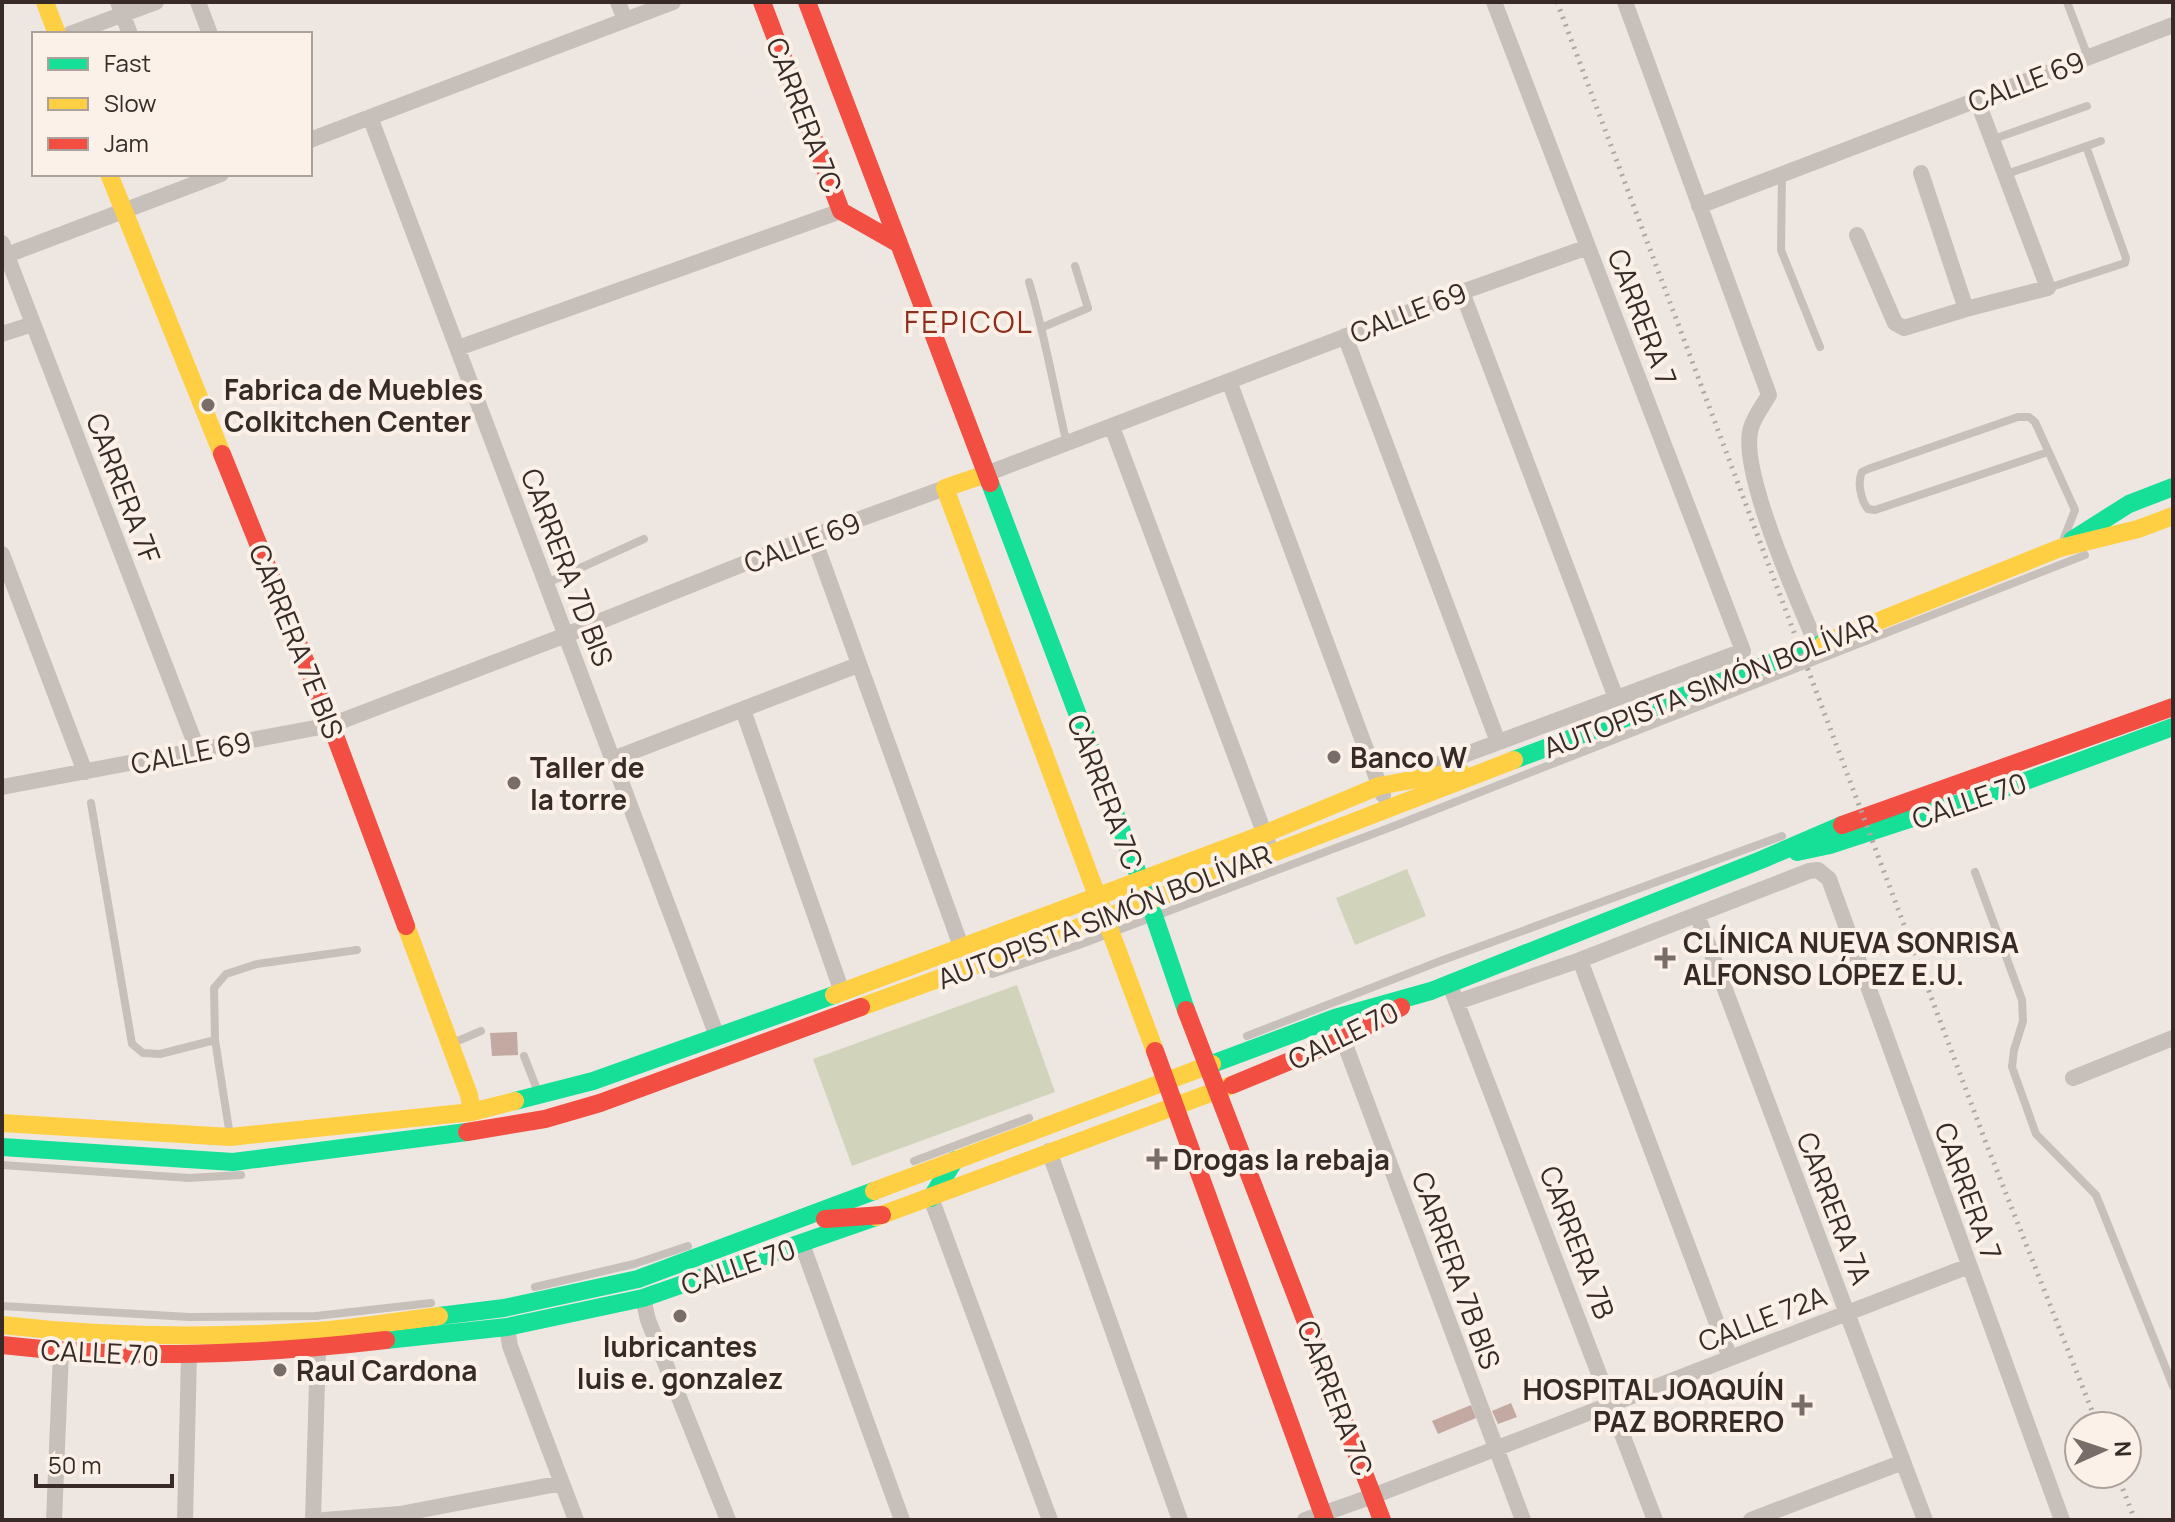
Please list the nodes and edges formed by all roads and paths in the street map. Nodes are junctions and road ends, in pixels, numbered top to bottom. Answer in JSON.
{"nodes":[{"id":1,"x":45,"y":2,"type":"edge"},
{"id":2,"x":156,"y":2,"type":"edge"},
{"id":3,"x":198,"y":2,"type":"edge"},
{"id":4,"x":618,"y":2,"type":"edge"},
{"id":5,"x":673,"y":2,"type":"edge"},
{"id":6,"x":762,"y":2,"type":"edge"},
{"id":7,"x":807,"y":2,"type":"edge"},
{"id":8,"x":1494,"y":2,"type":"edge"},
{"id":9,"x":1625,"y":2,"type":"edge"},
{"id":10,"x":2067,"y":2,"type":"edge"},
{"id":11,"x":120,"y":8,"type":"edge"},
{"id":12,"x":625,"y":20,"type":"junction"},
{"id":13,"x":2173,"y":25,"type":"edge"},
{"id":14,"x":56,"y":32,"type":"edge"},
{"id":15,"x":74,"y":32,"type":"edge"},
{"id":16,"x":129,"y":32,"type":"edge"},
{"id":17,"x":209,"y":32,"type":"edge"},
{"id":18,"x":2088,"y":57,"type":"junction"},
{"id":19,"x":1977,"y":100,"type":"junction"},
{"id":20,"x":2087,"y":106,"type":"dead end"},
{"id":21,"x":370,"y":117,"type":"junction"},
{"id":22,"x":312,"y":139,"type":"edge"},
{"id":23,"x":1991,"y":140,"type":"junction"},
{"id":24,"x":2101,"y":141,"type":"dead end"},
{"id":25,"x":2086,"y":146,"type":"junction"},
{"id":26,"x":1921,"y":173,"type":"dead end"},
{"id":27,"x":1782,"y":174,"type":"junction"},
{"id":28,"x":2004,"y":175,"type":"junction"},
{"id":29,"x":110,"y":176,"type":"edge"},
{"id":30,"x":209,"y":176,"type":"edge"},
{"id":31,"x":185,"y":180,"type":"edge"},
{"id":32,"x":1699,"y":206,"type":"junction"},
{"id":33,"x":123,"y":211,"type":"junction"},
{"id":34,"x":841,"y":211,"type":"junction"},
{"id":35,"x":1857,"y":235,"type":"dead end"},
{"id":36,"x":899,"y":244,"type":"junction"},
{"id":37,"x":1588,"y":247,"type":"junction"},
{"id":38,"x":4,"y":249,"type":"edge"},
{"id":39,"x":1075,"y":266,"type":"dead end"},
{"id":40,"x":1029,"y":282,"type":"dead end"},
{"id":41,"x":2048,"y":288,"type":"junction"},
{"id":42,"x":1462,"y":292,"type":"junction"},
{"id":43,"x":1966,"y":309,"type":"junction"},
{"id":44,"x":33,"y":324,"type":"junction"},
{"id":45,"x":1043,"y":327,"type":"junction"},
{"id":46,"x":2,"y":334,"type":"edge"},
{"id":47,"x":1345,"y":336,"type":"junction"},
{"id":48,"x":1820,"y":347,"type":"dead end"},
{"id":49,"x":458,"y":348,"type":"junction"},
{"id":50,"x":1229,"y":381,"type":"junction"},
{"id":51,"x":1112,"y":427,"type":"junction"},
{"id":52,"x":1067,"y":444,"type":"junction"},
{"id":53,"x":2048,"y":452,"type":"junction"},
{"id":54,"x":986,"y":474,"type":"junction"},
{"id":55,"x":2173,"y":487,"type":"edge"},
{"id":56,"x":945,"y":488,"type":"junction"},
{"id":57,"x":2173,"y":516,"type":"edge"},
{"id":58,"x":813,"y":536,"type":"junction"},
{"id":59,"x":644,"y":539,"type":"dead end"},
{"id":60,"x":2119,"y":544,"type":"dead end"},
{"id":61,"x":2060,"y":548,"type":"junction"},
{"id":62,"x":2,"y":554,"type":"edge"},
{"id":63,"x":547,"y":583,"type":"junction"},
{"id":64,"x":566,"y":635,"type":"junction"},
{"id":65,"x":1817,"y":646,"type":"junction"},
{"id":66,"x":858,"y":665,"type":"junction"},
{"id":67,"x":1616,"y":698,"type":"junction"},
{"id":68,"x":2173,"y":707,"type":"edge"},
{"id":69,"x":743,"y":710,"type":"junction"},
{"id":70,"x":331,"y":725,"type":"junction"},
{"id":71,"x":2173,"y":727,"type":"edge"},
{"id":72,"x":1498,"y":742,"type":"junction"},
{"id":73,"x":198,"y":751,"type":"junction"},
{"id":74,"x":613,"y":759,"type":"junction"},
{"id":75,"x":1506,"y":763,"type":"junction"},
{"id":76,"x":85,"y":772,"type":"junction"},
{"id":77,"x":1379,"y":786,"type":"junction"},
{"id":78,"x":2,"y":787,"type":"edge"},
{"id":79,"x":91,"y":803,"type":"dead end"},
{"id":80,"x":1387,"y":808,"type":"junction"},
{"id":81,"x":1793,"y":832,"type":"dead end"},
{"id":82,"x":1264,"y":834,"type":"junction"},
{"id":83,"x":1271,"y":852,"type":"junction"},
{"id":84,"x":1761,"y":860,"type":"junction"},
{"id":85,"x":1975,"y":872,"type":"dead end"},
{"id":86,"x":1140,"y":880,"type":"junction"},
{"id":87,"x":1099,"y":896,"type":"junction"},
{"id":88,"x":1151,"y":909,"type":"junction"},
{"id":89,"x":1697,"y":915,"type":"junction"},
{"id":90,"x":1110,"y":924,"type":"junction"},
{"id":91,"x":962,"y":949,"type":"junction"},
{"id":92,"x":357,"y":950,"type":"dead end"},
{"id":93,"x":1580,"y":960,"type":"junction"},
{"id":94,"x":988,"y":975,"type":"dead end"},
{"id":95,"x":1450,"y":984,"type":"junction"},
{"id":96,"x":1431,"y":991,"type":"junction"},
{"id":97,"x":842,"y":992,"type":"junction"},
{"id":98,"x":1457,"y":1002,"type":"junction"},
{"id":99,"x":808,"y":1027,"type":"junction"},
{"id":100,"x":481,"y":1031,"type":"dead end"},
{"id":101,"x":717,"y":1036,"type":"junction"},
{"id":102,"x":2173,"y":1038,"type":"edge"},
{"id":103,"x":1343,"y":1039,"type":"junction"},
{"id":104,"x":215,"y":1040,"type":"junction"},
{"id":105,"x":767,"y":1041,"type":"junction"},
{"id":106,"x":1232,"y":1042,"type":"dead end"},
{"id":107,"x":451,"y":1044,"type":"junction"},
{"id":108,"x":524,"y":1056,"type":"dead end"},
{"id":109,"x":1202,"y":1058,"type":"junction"},
{"id":110,"x":1164,"y":1072,"type":"junction"},
{"id":111,"x":2073,"y":1078,"type":"dead end"},
{"id":112,"x":1216,"y":1091,"type":"junction"},
{"id":113,"x":539,"y":1097,"type":"junction"},
{"id":114,"x":1175,"y":1105,"type":"junction"},
{"id":115,"x":472,"y":1112,"type":"junction"},
{"id":116,"x":1035,"y":1115,"type":"dead end"},
{"id":117,"x":2,"y":1123,"type":"edge"},
{"id":118,"x":230,"y":1137,"type":"junction"},
{"id":119,"x":2,"y":1147,"type":"edge"},
{"id":120,"x":1049,"y":1151,"type":"junction"},
{"id":121,"x":955,"y":1160,"type":"junction"},
{"id":122,"x":908,"y":1163,"type":"dead end"},
{"id":123,"x":2,"y":1165,"type":"edge"},
{"id":124,"x":250,"y":1174,"type":"dead end"},
{"id":125,"x":931,"y":1198,"type":"junction"},
{"id":126,"x":882,"y":1215,"type":"junction"},
{"id":127,"x":796,"y":1221,"type":"junction"},
{"id":128,"x":691,"y":1244,"type":"dead end"},
{"id":129,"x":802,"y":1244,"type":"junction"},
{"id":130,"x":1969,"y":1266,"type":"junction"},
{"id":131,"x":531,"y":1288,"type":"dead end"},
{"id":132,"x":643,"y":1298,"type":"junction"},
{"id":133,"x":440,"y":1302,"type":"dead end"},
{"id":134,"x":2,"y":1306,"type":"edge"},
{"id":135,"x":1847,"y":1313,"type":"junction"},
{"id":136,"x":2,"y":1325,"type":"edge"},
{"id":137,"x":507,"y":1327,"type":"junction"},
{"id":138,"x":2,"y":1345,"type":"edge"},
{"id":139,"x":318,"y":1348,"type":"junction"},
{"id":140,"x":61,"y":1352,"type":"junction"},
{"id":141,"x":189,"y":1356,"type":"junction"},
{"id":142,"x":1730,"y":1358,"type":"junction"},
{"id":143,"x":2173,"y":1386,"type":"edge"},
{"id":144,"x":1613,"y":1403,"type":"junction"},
{"id":145,"x":1496,"y":1448,"type":"junction"},
{"id":146,"x":1903,"y":1462,"type":"junction"},
{"id":147,"x":562,"y":1483,"type":"junction"},
{"id":148,"x":1373,"y":1496,"type":"junction"},
{"id":149,"x":1788,"y":1513,"type":"edge"},
{"id":150,"x":1318,"y":1518,"type":"edge"},
{"id":151,"x":54,"y":1520,"type":"edge"},
{"id":152,"x":185,"y":1520,"type":"edge"},
{"id":153,"x":313,"y":1520,"type":"edge"},
{"id":154,"x":324,"y":1520,"type":"edge"},
{"id":155,"x":576,"y":1520,"type":"edge"},
{"id":156,"x":728,"y":1520,"type":"edge"},
{"id":157,"x":902,"y":1520,"type":"edge"},
{"id":158,"x":1050,"y":1520,"type":"edge"},
{"id":159,"x":1180,"y":1520,"type":"edge"},
{"id":160,"x":1382,"y":1520,"type":"edge"},
{"id":161,"x":1523,"y":1520,"type":"edge"},
{"id":162,"x":1655,"y":1520,"type":"edge"},
{"id":163,"x":1751,"y":1520,"type":"edge"},
{"id":164,"x":1925,"y":1520,"type":"edge"},
{"id":165,"x":2062,"y":1520,"type":"edge"}],
"edges":[{"from":1,"to":14,"type":"main road"},
{"from":2,"to":11,"type":"street"},
{"from":3,"to":17,"type":"street"},
{"from":4,"to":12,"type":"street"},
{"from":5,"to":12,"type":"street"},
{"from":6,"to":34,"type":"main road","name":"CARRERA 7C"},
{"from":7,"to":36,"type":"main road","name":"CARRERA 7C"},
{"from":8,"to":37,"type":"street","name":"CARRERA 7"},
{"from":9,"to":32,"type":"street"},
{"from":10,"to":18,"type":"lane"},
{"from":11,"to":15,"type":"street"},
{"from":11,"to":16,"type":"street"},
{"from":12,"to":21,"type":"street"},
{"from":13,"to":18,"type":"street","name":"CALLE 69"},
{"from":18,"to":19,"type":"street","name":"CALLE 69"},
{"from":19,"to":23,"type":"street"},
{"from":19,"to":27,"type":"street","name":"CALLE 69"},
{"from":20,"to":23,"type":"lane"},
{"from":21,"to":22,"type":"street"},
{"from":21,"to":49,"type":"street","name":"CARRERA 7D BIS"},
{"from":23,"to":28,"type":"street"},
{"from":24,"to":25,"type":"lane"},
{"from":25,"to":28,"type":"lane"},
{"from":25,"to":41,"type":"lane"},
{"from":26,"to":43,"type":"street"},
{"from":27,"to":32,"type":"street","name":"CALLE 69"},
{"from":27,"to":48,"type":"lane"},
{"from":28,"to":41,"type":"street"},
{"from":29,"to":33,"type":"main road","name":"CARRERA 7E BIS"},
{"from":30,"to":31,"type":"street"},
{"from":31,"to":33,"type":"street"},
{"from":32,"to":65,"type":"street"},
{"from":33,"to":38,"type":"street"},
{"from":33,"to":70,"type":"main road","name":"CARRERA 7E BIS"},
{"from":34,"to":36,"type":"main road","name":"CARRERA 7C"},
{"from":34,"to":49,"type":"street"},
{"from":35,"to":43,"type":"street"},
{"from":36,"to":54,"type":"main road","name":"CARRERA 7C"},
{"from":37,"to":42,"type":"street","name":"CALLE 69"},
{"from":37,"to":67,"type":"street","name":"CARRERA 7"},
{"from":38,"to":44,"type":"street","name":"CARRERA 7F"},
{"from":39,"to":45,"type":"lane"},
{"from":40,"to":45,"type":"lane"},
{"from":41,"to":43,"type":"street"},
{"from":42,"to":47,"type":"street","name":"CALLE 69"},
{"from":42,"to":67,"type":"street"},
{"from":44,"to":46,"type":"street"},
{"from":44,"to":73,"type":"street","name":"CARRERA 7F"},
{"from":45,"to":52,"type":"lane"},
{"from":47,"to":50,"type":"street","name":"CALLE 69"},
{"from":47,"to":72,"type":"street"},
{"from":49,"to":63,"type":"street","name":"CARRERA 7D BIS"},
{"from":50,"to":51,"type":"street","name":"CALLE 69"},
{"from":50,"to":77,"type":"street"},
{"from":51,"to":52,"type":"street","name":"CALLE 69"},
{"from":51,"to":82,"type":"street"},
{"from":52,"to":54,"type":"street","name":"CALLE 69"},
{"from":53,"to":53,"type":"lane"},
{"from":53,"to":61,"type":"lane"},
{"from":54,"to":56,"type":"main road","name":"CALLE 69"},
{"from":54,"to":86,"type":"main road","name":"CARRERA 7C"},
{"from":55,"to":61,"type":"main road"},
{"from":56,"to":58,"type":"street","name":"CALLE 69"},
{"from":56,"to":87,"type":"main road","name":"CARRERA 7C"},
{"from":57,"to":61,"type":"main road","name":"AUTOPISTA SIMÓN BOLÍVAR"},
{"from":58,"to":64,"type":"street","name":"CALLE 69"},
{"from":58,"to":66,"type":"street"},
{"from":59,"to":63,"type":"lane"},
{"from":60,"to":88,"type":"lane"},
{"from":61,"to":65,"type":"main road","name":"AUTOPISTA SIMÓN BOLÍVAR"},
{"from":62,"to":76,"type":"street"},
{"from":63,"to":64,"type":"street","name":"CARRERA 7D BIS"},
{"from":64,"to":70,"type":"street","name":"CALLE 69"},
{"from":64,"to":74,"type":"street","name":"CARRERA 7D BIS"},
{"from":65,"to":75,"type":"main road","name":"AUTOPISTA SIMÓN BOLÍVAR"},
{"from":66,"to":69,"type":"street"},
{"from":66,"to":91,"type":"street"},
{"from":67,"to":72,"type":"street"},
{"from":68,"to":84,"type":"main road"},
{"from":69,"to":74,"type":"street"},
{"from":69,"to":97,"type":"street"},
{"from":70,"to":73,"type":"street","name":"CALLE 69"},
{"from":70,"to":107,"type":"main road","name":"CARRERA 7E BIS"},
{"from":71,"to":84,"type":"main road","name":"CALLE 70"},
{"from":72,"to":77,"type":"street"},
{"from":73,"to":76,"type":"street","name":"CALLE 69"},
{"from":74,"to":101,"type":"street","name":"CARRERA 7D BIS"},
{"from":75,"to":77,"type":"main road"},
{"from":75,"to":80,"type":"main road","name":"AUTOPISTA SIMÓN BOLÍVAR"},
{"from":76,"to":78,"type":"street","name":"CALLE 69"},
{"from":77,"to":80,"type":"street"},
{"from":77,"to":82,"type":"main road"},
{"from":79,"to":104,"type":"lane"},
{"from":80,"to":83,"type":"main road","name":"AUTOPISTA SIMÓN BOLÍVAR"},
{"from":81,"to":106,"type":"lane"},
{"from":82,"to":83,"type":"street"},
{"from":82,"to":86,"type":"main road"},
{"from":83,"to":88,"type":"main road","name":"AUTOPISTA SIMÓN BOLÍVAR"},
{"from":84,"to":95,"type":"main road"},
{"from":85,"to":143,"type":"lane"},
{"from":86,"to":87,"type":"main road"},
{"from":86,"to":88,"type":"main road","name":"CARRERA 7C"},
{"from":87,"to":90,"type":"main road","name":"CARRERA 7C"},
{"from":87,"to":91,"type":"main road"},
{"from":88,"to":90,"type":"main road","name":"AUTOPISTA SIMÓN BOLÍVAR"},
{"from":88,"to":109,"type":"main road","name":"CARRERA 7C"},
{"from":89,"to":93,"type":"street"},
{"from":89,"to":130,"type":"street","name":"CARRERA 7"},
{"from":89,"to":135,"type":"street","name":"CARRERA 7A"},
{"from":90,"to":94,"type":"lane"},
{"from":90,"to":99,"type":"main road","name":"AUTOPISTA SIMÓN BOLÍVAR"},
{"from":90,"to":110,"type":"main road","name":"CARRERA 7C"},
{"from":91,"to":97,"type":"main road"},
{"from":92,"to":104,"type":"lane"},
{"from":93,"to":98,"type":"street"},
{"from":93,"to":142,"type":"street"},
{"from":95,"to":96,"type":"main road"},
{"from":95,"to":98,"type":"street","name":"CARRERA 7B"},
{"from":96,"to":103,"type":"main road","name":"CALLE 70"},
{"from":96,"to":109,"type":"main road"},
{"from":97,"to":99,"type":"main road"},
{"from":97,"to":101,"type":"main road"},
{"from":98,"to":144,"type":"street","name":"CARRERA 7B"},
{"from":99,"to":105,"type":"main road","name":"AUTOPISTA SIMÓN BOLÍVAR"},
{"from":100,"to":107,"type":"lane"},
{"from":101,"to":105,"type":"main road"},
{"from":101,"to":113,"type":"main road"},
{"from":102,"to":111,"type":"street"},
{"from":103,"to":112,"type":"main road","name":"CALLE 70"},
{"from":103,"to":145,"type":"street","name":"CARRERA 7B BIS"},
{"from":104,"to":118,"type":"lane"},
{"from":105,"to":119,"type":"main road","name":"AUTOPISTA SIMÓN BOLÍVAR"},
{"from":107,"to":115,"type":"main road","name":"CARRERA 7E BIS"},
{"from":108,"to":113,"type":"lane"},
{"from":109,"to":110,"type":"main road"},
{"from":109,"to":112,"type":"main road","name":"CARRERA 7C"},
{"from":110,"to":114,"type":"main road","name":"CARRERA 7C"},
{"from":110,"to":121,"type":"main road"},
{"from":112,"to":114,"type":"main road","name":"CALLE 70"},
{"from":112,"to":148,"type":"main road","name":"CARRERA 7C"},
{"from":113,"to":115,"type":"main road"},
{"from":114,"to":120,"type":"main road","name":"CALLE 70"},
{"from":114,"to":150,"type":"main road","name":"CARRERA 7C"},
{"from":115,"to":118,"type":"main road"},
{"from":116,"to":122,"type":"lane"},
{"from":117,"to":118,"type":"main road"},
{"from":120,"to":125,"type":"main road","name":"CALLE 70"},
{"from":120,"to":159,"type":"street"},
{"from":121,"to":125,"type":"main road"},
{"from":121,"to":127,"type":"main road"},
{"from":123,"to":124,"type":"lane"},
{"from":125,"to":126,"type":"main road","name":"CALLE 70"},
{"from":125,"to":158,"type":"street"},
{"from":126,"to":127,"type":"main road"},
{"from":126,"to":129,"type":"main road","name":"CALLE 70"},
{"from":127,"to":136,"type":"main road"},
{"from":128,"to":131,"type":"lane"},
{"from":129,"to":132,"type":"main road","name":"CALLE 70"},
{"from":129,"to":157,"type":"street"},
{"from":130,"to":135,"type":"street","name":"CALLE 72A"},
{"from":130,"to":165,"type":"street","name":"CARRERA 7"},
{"from":132,"to":137,"type":"main road","name":"CALLE 70"},
{"from":132,"to":156,"type":"street"},
{"from":133,"to":134,"type":"lane"},
{"from":135,"to":142,"type":"street","name":"CALLE 72A"},
{"from":135,"to":146,"type":"street","name":"CARRERA 7A"},
{"from":137,"to":139,"type":"main road","name":"CALLE 70"},
{"from":137,"to":147,"type":"street"},
{"from":138,"to":140,"type":"main road","name":"CALLE 70"},
{"from":139,"to":141,"type":"main road","name":"CALLE 70"},
{"from":139,"to":153,"type":"street"},
{"from":140,"to":141,"type":"main road","name":"CALLE 70"},
{"from":140,"to":151,"type":"street"},
{"from":141,"to":152,"type":"street"},
{"from":142,"to":144,"type":"street","name":"CALLE 72A"},
{"from":144,"to":145,"type":"street","name":"CALLE 72A"},
{"from":144,"to":162,"type":"street","name":"CARRERA 7B"},
{"from":145,"to":148,"type":"street","name":"CALLE 72A"},
{"from":145,"to":161,"type":"street","name":"CARRERA 7B BIS"},
{"from":146,"to":149,"type":"street"},
{"from":146,"to":164,"type":"street","name":"CARRERA 7A"},
{"from":147,"to":154,"type":"street"},
{"from":147,"to":155,"type":"street"},
{"from":148,"to":150,"type":"street","name":"CALLE 72A"},
{"from":148,"to":160,"type":"main road","name":"CARRERA 7C"},
{"from":149,"to":163,"type":"street"}]}
